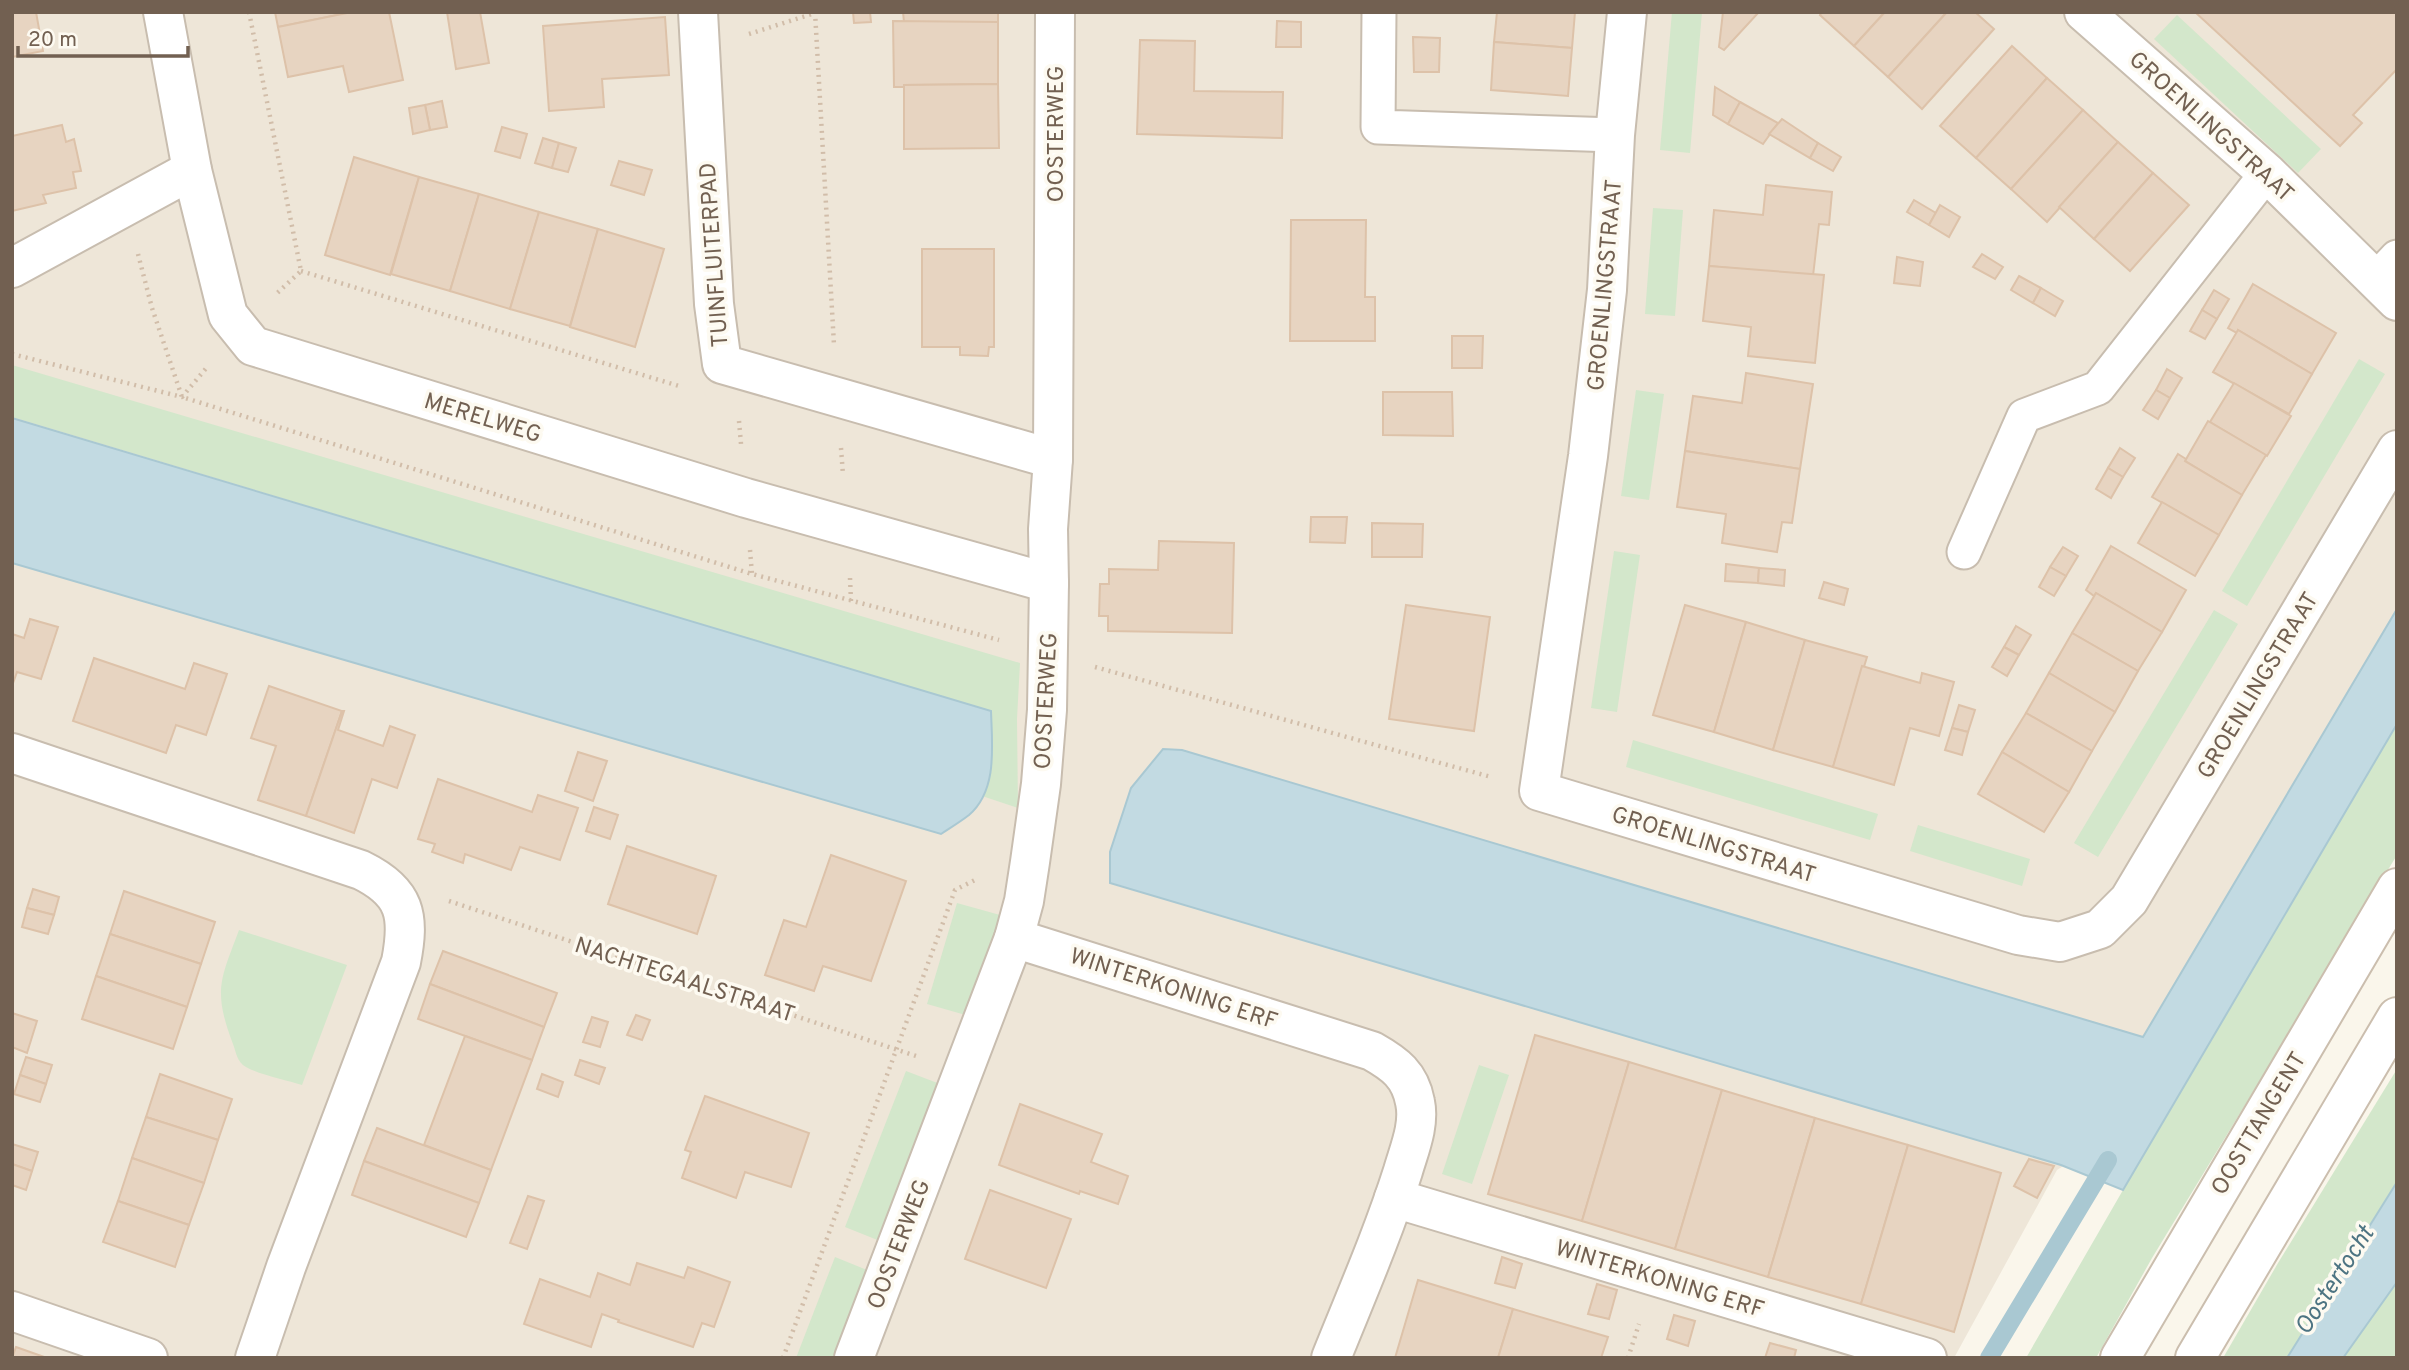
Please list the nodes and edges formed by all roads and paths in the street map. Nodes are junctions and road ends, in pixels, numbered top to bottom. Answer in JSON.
{"nodes":[{"id":1,"x":163,"y":12,"type":"edge"},
{"id":2,"x":1055,"y":12,"type":"edge"},
{"id":3,"x":1379,"y":12,"type":"edge"},
{"id":4,"x":1627,"y":12,"type":"edge"},
{"id":5,"x":2084,"y":12,"type":"edge"},
{"id":6,"x":815,"y":13,"type":"edge"},
{"id":7,"x":699,"y":31,"type":"edge"},
{"id":8,"x":1615,"y":135,"type":"junction"},
{"id":9,"x":192,"y":170,"type":"junction"},
{"id":10,"x":2267,"y":173,"type":"junction"},
{"id":11,"x":127,"y":206,"type":"junction"},
{"id":12,"x":12,"y":268,"type":"edge"},
{"id":13,"x":301,"y":271,"type":"dead end"},
{"id":14,"x":2390,"y":279,"type":"edge"},
{"id":15,"x":692,"y":390,"type":"dead end"},
{"id":16,"x":837,"y":397,"type":"junction"},
{"id":17,"x":2397,"y":450,"type":"edge"},
{"id":18,"x":1053,"y":459,"type":"junction"},
{"id":19,"x":847,"y":527,"type":"junction"},
{"id":20,"x":1964,"y":552,"type":"dead end"},
{"id":21,"x":1049,"y":583,"type":"junction"},
{"id":22,"x":852,"y":601,"type":"junction"},
{"id":23,"x":1047,"y":653,"type":"junction"},
{"id":24,"x":12,"y":753,"type":"edge"},
{"id":25,"x":1539,"y":791,"type":"junction"},
{"id":26,"x":1033,"y":842,"type":"junction"},
{"id":27,"x":2397,"y":888,"type":"edge"},
{"id":28,"x":404,"y":908,"type":"junction"},
{"id":29,"x":1014,"y":937,"type":"junction"},
{"id":30,"x":2397,"y":1017,"type":"edge"},
{"id":31,"x":897,"y":1049,"type":"junction"},
{"id":32,"x":964,"y":1072,"type":"junction"},
{"id":33,"x":1394,"y":1199,"type":"junction"},
{"id":34,"x":12,"y":1311,"type":"edge"},
{"id":35,"x":148,"y":1358,"type":"edge"},
{"id":36,"x":255,"y":1358,"type":"edge"},
{"id":37,"x":783,"y":1358,"type":"edge"},
{"id":38,"x":853,"y":1358,"type":"edge"},
{"id":39,"x":1331,"y":1358,"type":"edge"},
{"id":40,"x":1927,"y":1358,"type":"edge"},
{"id":41,"x":2120,"y":1358,"type":"edge"},
{"id":42,"x":2195,"y":1358,"type":"edge"}],
"edges":[{"from":1,"to":9,"type":"street","name":"MERELWEG"},
{"from":2,"to":18,"type":"street","name":"OOSTERWEG"},
{"from":3,"to":8,"type":"lane"},
{"from":4,"to":8,"type":"street","name":"GROENLINGSTRAAT"},
{"from":5,"to":10,"type":"street","name":"GROENLINGSTRAAT"},
{"from":6,"to":7,"type":"path"},
{"from":6,"to":16,"type":"path"},
{"from":7,"to":16,"type":"street","name":"TUINFLUITERPAD"},
{"from":8,"to":25,"type":"street","name":"GROENLINGSTRAAT"},
{"from":9,"to":11,"type":"street"},
{"from":9,"to":19,"type":"street","name":"MERELWEG"},
{"from":10,"to":14,"type":"street","name":"GROENLINGSTRAAT"},
{"from":10,"to":20,"type":"lane"},
{"from":11,"to":12,"type":"street"},
{"from":11,"to":22,"type":"path"},
{"from":13,"to":15,"type":"path"},
{"from":16,"to":18,"type":"street","name":"TUINFLUITERPAD"},
{"from":16,"to":19,"type":"path"},
{"from":17,"to":25,"type":"street","name":"GROENLINGSTRAAT"},
{"from":18,"to":21,"type":"street","name":"OOSTERWEG"},
{"from":19,"to":21,"type":"street","name":"MERELWEG"},
{"from":19,"to":22,"type":"path"},
{"from":21,"to":23,"type":"street","name":"OOSTERWEG"},
{"from":22,"to":23,"type":"path"},
{"from":23,"to":25,"type":"path"},
{"from":23,"to":26,"type":"street","name":"OOSTERWEG"},
{"from":24,"to":28,"type":"street"},
{"from":26,"to":29,"type":"street","name":"OOSTERWEG"},
{"from":26,"to":31,"type":"path"},
{"from":27,"to":41,"type":"street","name":"OOSTTANGENT"},
{"from":28,"to":31,"type":"path","name":"NACHTEGAALSTRAAT"},
{"from":28,"to":36,"type":"street"},
{"from":29,"to":32,"type":"street","name":"OOSTERWEG"},
{"from":29,"to":33,"type":"street","name":"WINTERKONING ERF"},
{"from":30,"to":42,"type":"street"},
{"from":31,"to":32,"type":"path","name":"NACHTEGAALSTRAAT"},
{"from":31,"to":37,"type":"path"},
{"from":32,"to":38,"type":"street","name":"OOSTERWEG"},
{"from":33,"to":39,"type":"street","name":"WINTERKONING ERF"},
{"from":33,"to":40,"type":"street","name":"WINTERKONING ERF"},
{"from":34,"to":35,"type":"street"}]}
